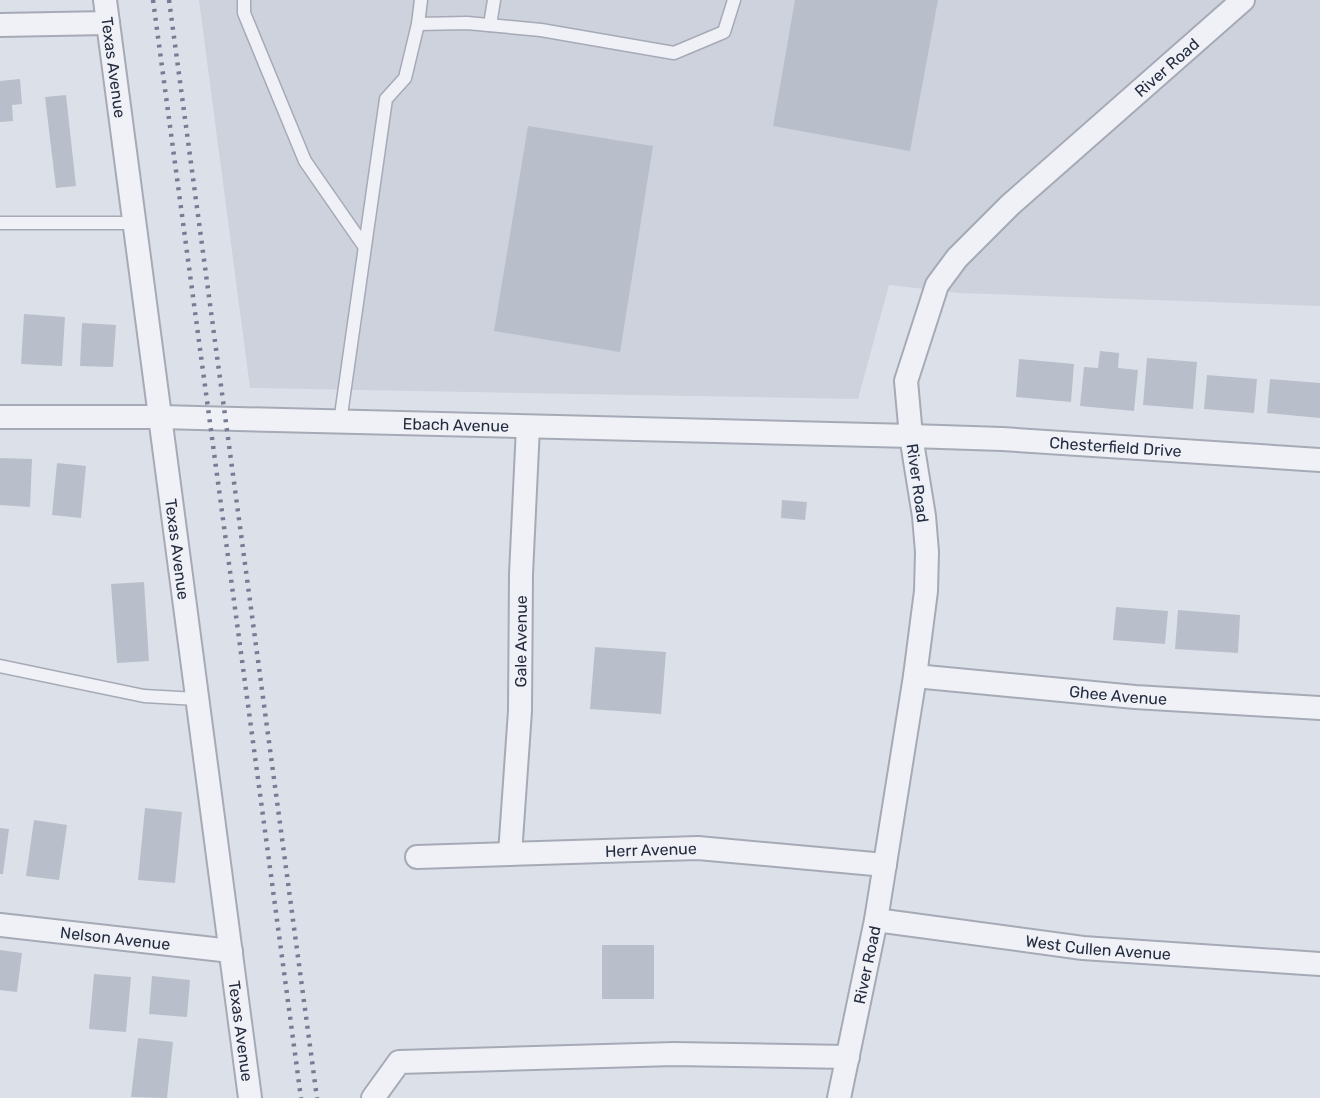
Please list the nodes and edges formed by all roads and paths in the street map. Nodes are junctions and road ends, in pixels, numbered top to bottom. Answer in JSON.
{"nodes":[{"id":1,"x":105,"y":0,"type":"edge"},
{"id":2,"x":244,"y":0,"type":"edge"},
{"id":3,"x":422,"y":0,"type":"edge"},
{"id":4,"x":494,"y":0,"type":"edge"},
{"id":5,"x":734,"y":0,"type":"edge"},
{"id":6,"x":1243,"y":0,"type":"edge"},
{"id":7,"x":108,"y":23,"type":"junction"},
{"id":8,"x":418,"y":24,"type":"junction"},
{"id":9,"x":0,"y":25,"type":"edge"},
{"id":10,"x":489,"y":25,"type":"junction"},
{"id":11,"x":0,"y":223,"type":"edge"},
{"id":12,"x":134,"y":223,"type":"junction"},
{"id":13,"x":364,"y":246,"type":"junction"},
{"id":14,"x":0,"y":417,"type":"edge"},
{"id":15,"x":160,"y":417,"type":"junction"},
{"id":16,"x":340,"y":422,"type":"junction"},
{"id":17,"x":528,"y":427,"type":"junction"},
{"id":18,"x":911,"y":436,"type":"junction"},
{"id":19,"x":1320,"y":460,"type":"edge"},
{"id":20,"x":0,"y":666,"type":"edge"},
{"id":21,"x":915,"y":676,"type":"junction"},
{"id":22,"x":197,"y":699,"type":"junction"},
{"id":23,"x":1320,"y":708,"type":"edge"},
{"id":24,"x":510,"y":854,"type":"junction"},
{"id":25,"x":417,"y":857,"type":"dead end"},
{"id":26,"x":885,"y":865,"type":"junction"},
{"id":27,"x":876,"y":920,"type":"junction"},
{"id":28,"x":0,"y":925,"type":"edge"},
{"id":29,"x":231,"y":951,"type":"junction"},
{"id":30,"x":1320,"y":964,"type":"edge"},
{"id":31,"x":848,"y":1057,"type":"junction"},
{"id":32,"x":250,"y":1098,"type":"edge"},
{"id":33,"x":373,"y":1098,"type":"edge"},
{"id":34,"x":839,"y":1098,"type":"edge"}],
"edges":[{"from":1,"to":7,"type":"street","name":"Texas Avenue"},
{"from":2,"to":13,"type":"lane"},
{"from":3,"to":8,"type":"lane"},
{"from":4,"to":10,"type":"lane"},
{"from":5,"to":10,"type":"lane"},
{"from":6,"to":18,"type":"street","name":"River Road"},
{"from":7,"to":9,"type":"street"},
{"from":7,"to":12,"type":"street","name":"Texas Avenue"},
{"from":8,"to":10,"type":"lane"},
{"from":8,"to":13,"type":"lane"},
{"from":11,"to":12,"type":"lane"},
{"from":12,"to":15,"type":"street","name":"Texas Avenue"},
{"from":13,"to":16,"type":"lane"},
{"from":14,"to":15,"type":"street","name":"Ebach Avenue"},
{"from":15,"to":16,"type":"street","name":"Ebach Avenue"},
{"from":15,"to":22,"type":"street","name":"Texas Avenue"},
{"from":16,"to":17,"type":"street","name":"Ebach Avenue"},
{"from":17,"to":18,"type":"street","name":"Ebach Avenue"},
{"from":17,"to":24,"type":"street","name":"Gale Avenue"},
{"from":18,"to":19,"type":"street","name":"Chesterfield Drive"},
{"from":18,"to":21,"type":"street","name":"River Road"},
{"from":20,"to":22,"type":"lane"},
{"from":21,"to":23,"type":"street","name":"Ghee Avenue"},
{"from":21,"to":26,"type":"street","name":"River Road"},
{"from":22,"to":29,"type":"street","name":"Texas Avenue"},
{"from":24,"to":25,"type":"street","name":"Herr Avenue"},
{"from":24,"to":26,"type":"street","name":"Herr Avenue"},
{"from":26,"to":27,"type":"street","name":"River Road"},
{"from":27,"to":30,"type":"street","name":"West Cullen Avenue"},
{"from":27,"to":31,"type":"street","name":"River Road"},
{"from":28,"to":29,"type":"street","name":"Nelson Avenue"},
{"from":29,"to":32,"type":"street","name":"Texas Avenue"},
{"from":31,"to":33,"type":"street"},
{"from":31,"to":34,"type":"street","name":"River Road"}]}
